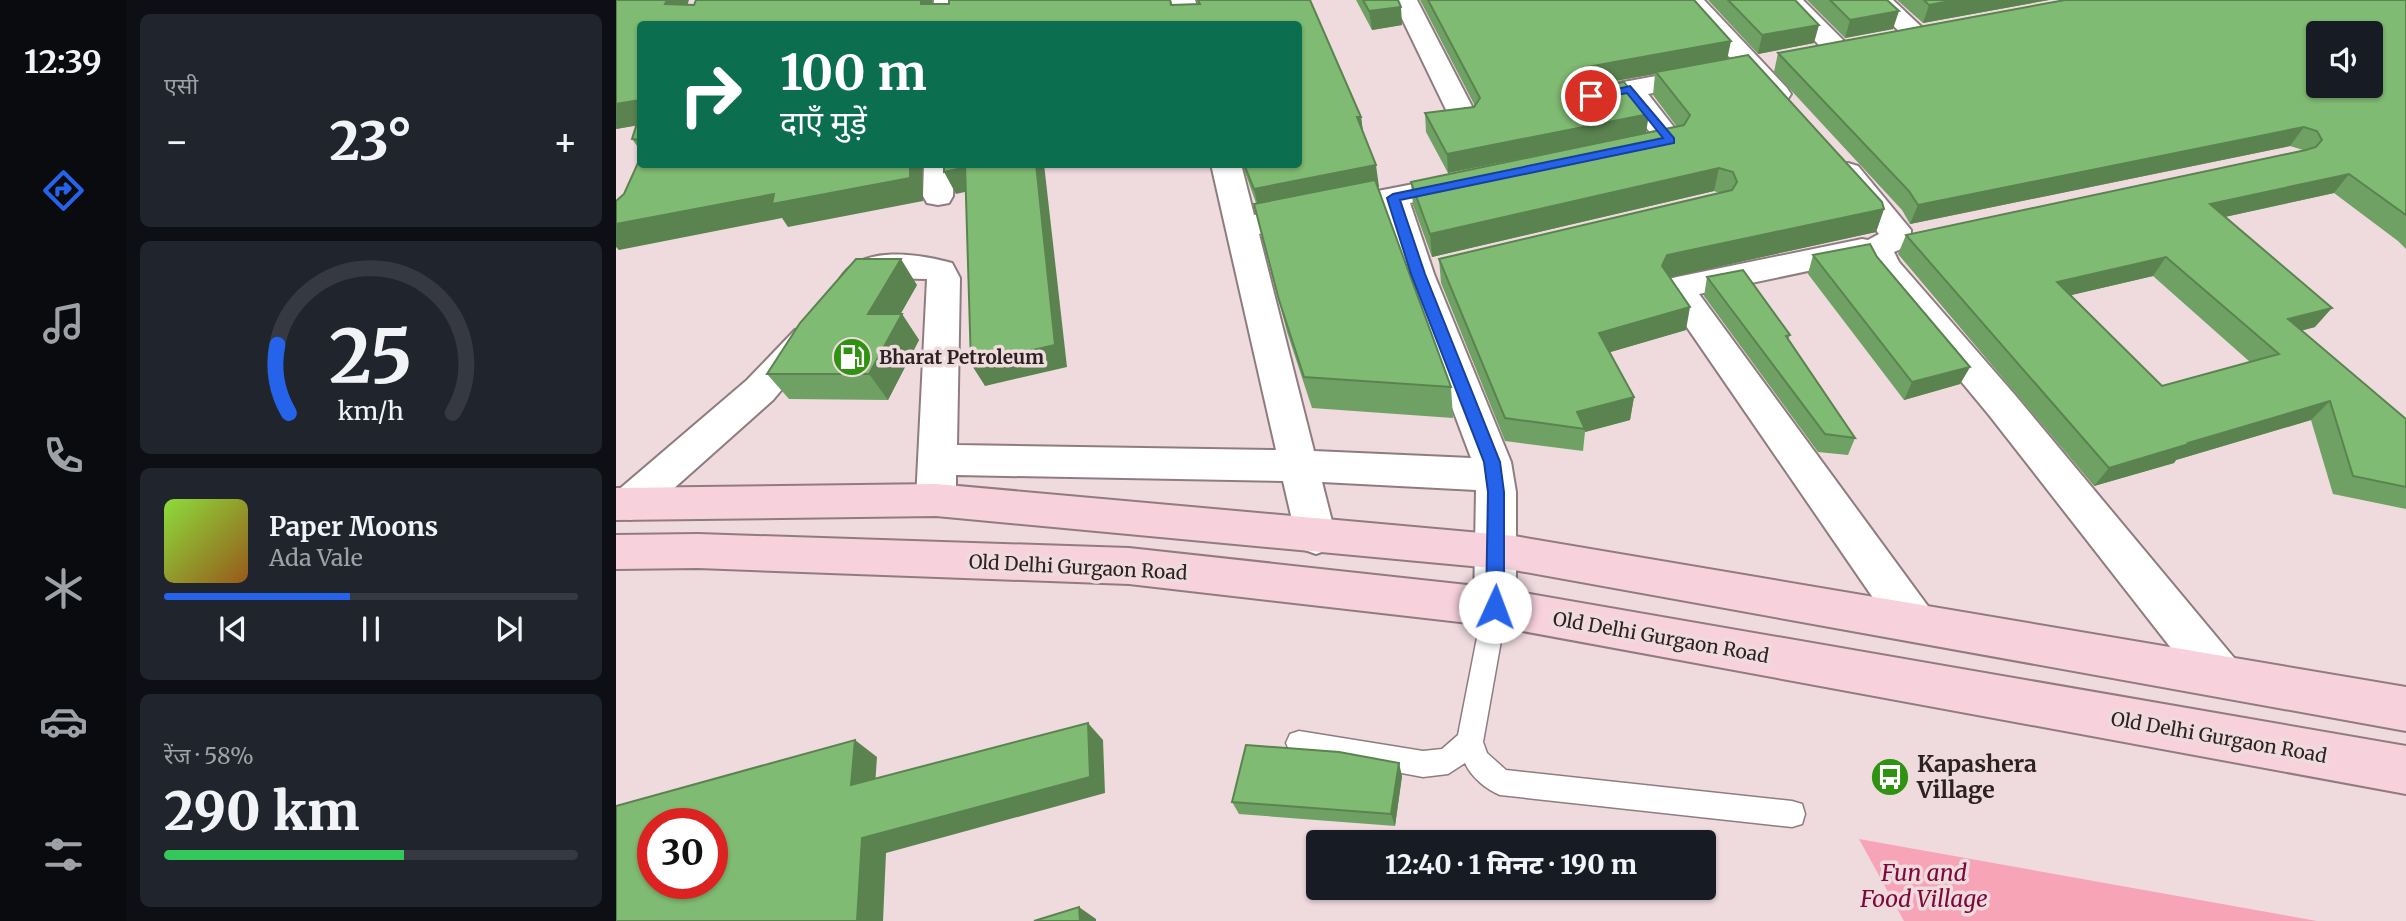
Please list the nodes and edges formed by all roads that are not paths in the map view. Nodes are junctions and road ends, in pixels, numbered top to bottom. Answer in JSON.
{"nodes":[{"id":1,"x":946,"y":0,"type":"edge"},
{"id":2,"x":1183,"y":0,"type":"edge"},
{"id":3,"x":1405,"y":0,"type":"edge"},
{"id":4,"x":1691,"y":0,"type":"edge"},
{"id":5,"x":1789,"y":0,"type":"edge"},
{"id":6,"x":1880,"y":0,"type":"edge"},
{"id":7,"x":945,"y":21,"type":"edge"},
{"id":8,"x":1190,"y":21,"type":"edge"},
{"id":9,"x":1944,"y":30,"type":"edge"},
{"id":10,"x":1917,"y":35,"type":"junction"},
{"id":11,"x":1891,"y":40,"type":"edge"},
{"id":12,"x":1865,"y":45,"type":"edge"},
{"id":13,"x":1764,"y":63,"type":"junction"},
{"id":14,"x":1630,"y":89,"type":"junction"},
{"id":15,"x":1591,"y":96,"type":"edge"},
{"id":16,"x":1796,"y":114,"type":"edge"},
{"id":17,"x":1464,"y":118,"type":"edge"},
{"id":18,"x":1830,"y":152,"type":"edge"},
{"id":19,"x":1606,"y":154,"type":"edge"},
{"id":20,"x":939,"y":168,"type":"edge"},
{"id":21,"x":1227,"y":168,"type":"edge"},
{"id":22,"x":1487,"y":179,"type":"edge"},
{"id":23,"x":938,"y":196,"type":"dead end"},
{"id":24,"x":1393,"y":198,"type":"junction"},
{"id":25,"x":1241,"y":228,"type":"junction"},
{"id":26,"x":1899,"y":240,"type":"junction"},
{"id":27,"x":938,"y":460,"type":"junction"},
{"id":28,"x":1299,"y":466,"type":"junction"},
{"id":29,"x":1494,"y":475,"type":"junction"},
{"id":30,"x":936,"y":500,"type":"junction"},
{"id":31,"x":623,"y":504,"type":"edge"},
{"id":32,"x":1316,"y":537,"type":"junction"},
{"id":33,"x":1497,"y":551,"type":"junction"},
{"id":34,"x":616,"y":552,"type":"edge"},
{"id":35,"x":1495,"y":607,"type":"junction"},
{"id":36,"x":1915,"y":623,"type":"junction"},
{"id":37,"x":2219,"y":674,"type":"junction"},
{"id":38,"x":2406,"y":709,"type":"edge"},
{"id":39,"x":1470,"y":742,"type":"junction"},
{"id":40,"x":1300,"y":743,"type":"dead end"},
{"id":41,"x":2406,"y":770,"type":"edge"},
{"id":42,"x":1792,"y":814,"type":"dead end"}],
"edges":[{"from":1,"to":7,"type":"street"},
{"from":2,"to":8,"type":"street"},
{"from":3,"to":17,"type":"street"},
{"from":4,"to":13,"type":"street"},
{"from":5,"to":12,"type":"street"},
{"from":6,"to":10,"type":"street"},
{"from":9,"to":10,"type":"street"},
{"from":10,"to":11,"type":"street"},
{"from":13,"to":14,"type":"street"},
{"from":13,"to":16,"type":"street"},
{"from":14,"to":15,"type":"street"},
{"from":14,"to":19,"type":"street"},
{"from":18,"to":26,"type":"street"},
{"from":20,"to":23,"type":"street"},
{"from":21,"to":25,"type":"street"},
{"from":22,"to":24,"type":"street"},
{"from":24,"to":25,"type":"street"},
{"from":24,"to":29,"type":"street"},
{"from":25,"to":28,"type":"street"},
{"from":26,"to":36,"type":"street"},
{"from":26,"to":37,"type":"street"},
{"from":27,"to":28,"type":"street"},
{"from":27,"to":30,"type":"street"},
{"from":27,"to":31,"type":"street"},
{"from":28,"to":29,"type":"street"},
{"from":28,"to":32,"type":"street"},
{"from":29,"to":33,"type":"street"},
{"from":30,"to":31,"type":"main road"},
{"from":30,"to":32,"type":"main road"},
{"from":32,"to":33,"type":"main road"},
{"from":33,"to":35,"type":"street"},
{"from":33,"to":36,"type":"main road"},
{"from":34,"to":35,"type":"main road","name":"Old Delhi Gurgaon Road"},
{"from":35,"to":39,"type":"lane"},
{"from":35,"to":41,"type":"main road","name":"Old Delhi Gurgaon Road"},
{"from":36,"to":37,"type":"main road"},
{"from":37,"to":38,"type":"main road"},
{"from":39,"to":40,"type":"lane"},
{"from":39,"to":42,"type":"lane"}]}
